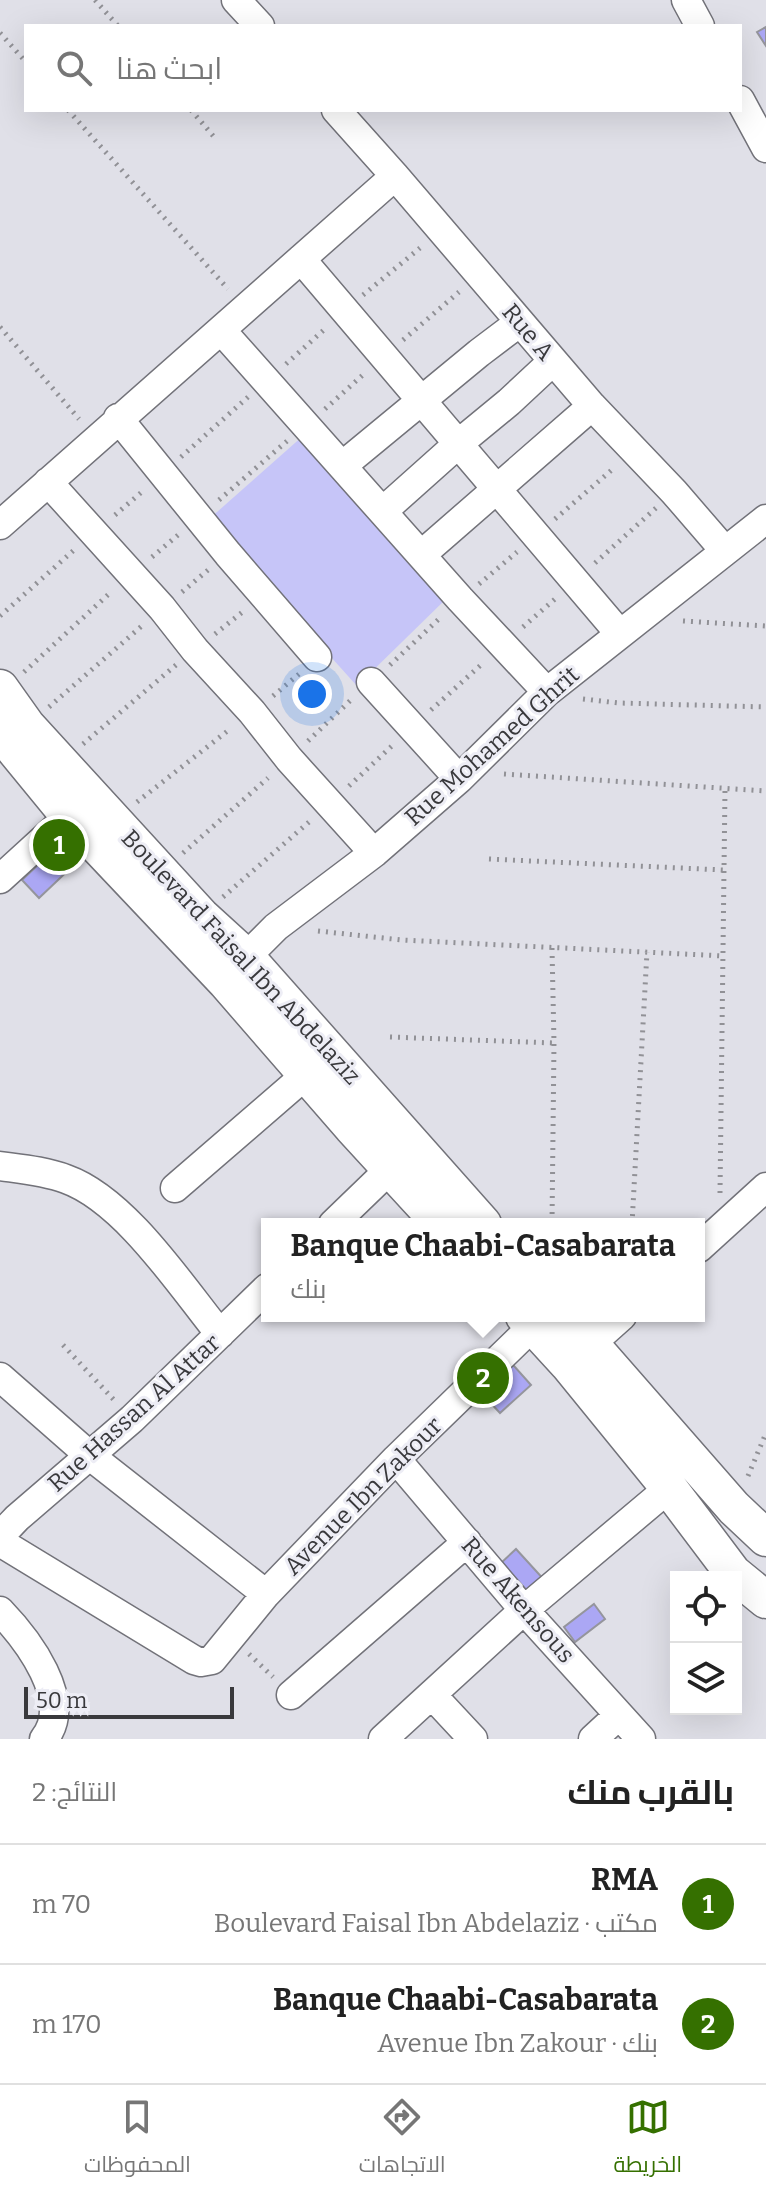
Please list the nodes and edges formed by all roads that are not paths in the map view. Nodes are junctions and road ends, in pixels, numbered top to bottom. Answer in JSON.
{"nodes":[{"id":1,"x":236,"y":0,"type":"edge"},
{"id":2,"x":686,"y":0,"type":"edge"},
{"id":3,"x":258,"y":24,"type":"edge"},
{"id":4,"x":699,"y":24,"type":"edge"},
{"id":5,"x":742,"y":104,"type":"edge"},
{"id":6,"x":338,"y":112,"type":"edge"},
{"id":7,"x":766,"y":146,"type":"edge"},
{"id":8,"x":395,"y":176,"type":"junction"},
{"id":9,"x":301,"y":259,"type":"junction"},
{"id":10,"x":520,"y":322,"type":"junction"},
{"id":11,"x":221,"y":330,"type":"junction"},
{"id":12,"x":553,"y":361,"type":"junction"},
{"id":13,"x":422,"y":401,"type":"junction"},
{"id":14,"x":592,"y":406,"type":"junction"},
{"id":15,"x":118,"y":418,"type":"junction"},
{"id":16,"x":458,"y":444,"type":"junction"},
{"id":17,"x":342,"y":466,"type":"junction"},
{"id":18,"x":48,"y":482,"type":"junction"},
{"id":19,"x":496,"y":490,"type":"junction"},
{"id":20,"x":383,"y":511,"type":"junction"},
{"id":21,"x":766,"y":519,"type":"edge"},
{"id":22,"x":0,"y":525,"type":"edge"},
{"id":23,"x":725,"y":551,"type":"junction"},
{"id":24,"x":421,"y":555,"type":"junction"},
{"id":25,"x":631,"y":627,"type":"junction"},
{"id":26,"x":317,"y":657,"type":"road end"},
{"id":27,"x":371,"y":682,"type":"road end"},
{"id":28,"x":1,"y":690,"type":"edge"},
{"id":29,"x":547,"y":692,"type":"junction"},
{"id":30,"x":13,"y":729,"type":"edge"},
{"id":31,"x":463,"y":775,"type":"junction"},
{"id":32,"x":69,"y":816,"type":"junction"},
{"id":33,"x":374,"y":853,"type":"junction"},
{"id":34,"x":0,"y":879,"type":"edge"},
{"id":35,"x":236,"y":969,"type":"junction"},
{"id":36,"x":308,"y":1073,"type":"junction"},
{"id":37,"x":0,"y":1166,"type":"edge"},
{"id":38,"x":391,"y":1168,"type":"junction"},
{"id":39,"x":766,"y":1187,"type":"edge"},
{"id":40,"x":175,"y":1188,"type":"dead end"},
{"id":41,"x":339,"y":1218,"type":"edge"},
{"id":42,"x":436,"y":1218,"type":"edge"},
{"id":43,"x":477,"y":1218,"type":"edge"},
{"id":44,"x":709,"y":1239,"type":"edge"},
{"id":45,"x":261,"y":1294,"type":"edge"},
{"id":46,"x":538,"y":1322,"type":"edge"},
{"id":47,"x":544,"y":1322,"type":"edge"},
{"id":48,"x":615,"y":1322,"type":"edge"},
{"id":49,"x":220,"y":1334,"type":"junction"},
{"id":50,"x":580,"y":1354,"type":"junction"},
{"id":51,"x":0,"y":1377,"type":"edge"},
{"id":52,"x":89,"y":1455,"type":"junction"},
{"id":53,"x":396,"y":1459,"type":"junction"},
{"id":54,"x":669,"y":1488,"type":"junction"},
{"id":55,"x":4,"y":1524,"type":"edge"},
{"id":56,"x":766,"y":1538,"type":"edge"},
{"id":57,"x":467,"y":1542,"type":"junction"},
{"id":58,"x":266,"y":1594,"type":"junction"},
{"id":59,"x":766,"y":1600,"type":"edge"},
{"id":60,"x":524,"y":1610,"type":"junction"},
{"id":61,"x":0,"y":1611,"type":"edge"},
{"id":62,"x":291,"y":1695,"type":"road end"},
{"id":63,"x":432,"y":1695,"type":"junction"},
{"id":64,"x":619,"y":1715,"type":"junction"},
{"id":65,"x":44,"y":1739,"type":"edge"},
{"id":66,"x":383,"y":1739,"type":"edge"},
{"id":67,"x":473,"y":1739,"type":"edge"},
{"id":68,"x":593,"y":1739,"type":"edge"},
{"id":69,"x":641,"y":1739,"type":"edge"}],
"edges":[{"from":1,"to":3,"type":"street"},
{"from":2,"to":4,"type":"street"},
{"from":5,"to":7,"type":"street"},
{"from":6,"to":8,"type":"street","name":"Rue A"},
{"from":8,"to":9,"type":"street"},
{"from":8,"to":10,"type":"street","name":"Rue A"},
{"from":9,"to":11,"type":"street"},
{"from":9,"to":13,"type":"street"},
{"from":10,"to":12,"type":"street","name":"Rue A"},
{"from":10,"to":13,"type":"street"},
{"from":11,"to":15,"type":"street"},
{"from":11,"to":17,"type":"street"},
{"from":12,"to":14,"type":"street","name":"Rue A"},
{"from":12,"to":16,"type":"street"},
{"from":13,"to":16,"type":"street"},
{"from":13,"to":17,"type":"street"},
{"from":14,"to":19,"type":"street"},
{"from":14,"to":23,"type":"street","name":"Rue A"},
{"from":15,"to":18,"type":"street"},
{"from":15,"to":26,"type":"street"},
{"from":16,"to":19,"type":"street"},
{"from":16,"to":20,"type":"street"},
{"from":17,"to":20,"type":"street"},
{"from":18,"to":22,"type":"street"},
{"from":18,"to":33,"type":"street"},
{"from":19,"to":24,"type":"street"},
{"from":19,"to":25,"type":"street"},
{"from":20,"to":24,"type":"street"},
{"from":21,"to":23,"type":"street","name":"Rue Mohamed Ghrit"},
{"from":23,"to":25,"type":"street","name":"Rue Mohamed Ghrit"},
{"from":24,"to":29,"type":"street"},
{"from":25,"to":29,"type":"street","name":"Rue Mohamed Ghrit"},
{"from":27,"to":31,"type":"street"},
{"from":28,"to":30,"type":"main road","name":"Boulevard Faisal Ibn Abdelaziz"},
{"from":29,"to":31,"type":"street","name":"Rue Mohamed Ghrit"},
{"from":30,"to":32,"type":"main road","name":"Boulevard Faisal Ibn Abdelaziz"},
{"from":30,"to":35,"type":"main road","name":"Boulevard Faisal Ibn Abdelaziz"},
{"from":31,"to":33,"type":"street","name":"Rue Mohamed Ghrit"},
{"from":32,"to":34,"type":"street"},
{"from":32,"to":35,"type":"main road","name":"Boulevard Faisal Ibn Abdelaziz"},
{"from":33,"to":35,"type":"street","name":"Rue Mohamed Ghrit"},
{"from":35,"to":36,"type":"main road","name":"Boulevard Faisal Ibn Abdelaziz"},
{"from":35,"to":43,"type":"main road","name":"Boulevard Faisal Ibn Abdelaziz"},
{"from":36,"to":38,"type":"main road","name":"Boulevard Faisal Ibn Abdelaziz"},
{"from":36,"to":40,"type":"street"},
{"from":37,"to":49,"type":"street"},
{"from":38,"to":41,"type":"street"},
{"from":38,"to":42,"type":"main road","name":"Boulevard Faisal Ibn Abdelaziz"},
{"from":39,"to":44,"type":"street"},
{"from":45,"to":49,"type":"street","name":"Rue Hassan Al Attar"},
{"from":46,"to":53,"type":"street","name":"Avenue Ibn Zakour"},
{"from":47,"to":50,"type":"main road"},
{"from":48,"to":50,"type":"street"},
{"from":49,"to":52,"type":"street","name":"Rue Hassan Al Attar"},
{"from":50,"to":54,"type":"main road"},
{"from":50,"to":56,"type":"main road"},
{"from":51,"to":52,"type":"street"},
{"from":52,"to":55,"type":"street","name":"Rue Hassan Al Attar"},
{"from":52,"to":58,"type":"street"},
{"from":53,"to":57,"type":"street","name":"Rue Akensous"},
{"from":53,"to":58,"type":"street","name":"Avenue Ibn Zakour"},
{"from":54,"to":59,"type":"main road"},
{"from":54,"to":60,"type":"street"},
{"from":55,"to":58,"type":"street","name":"Avenue Ibn Zakour"},
{"from":57,"to":60,"type":"street","name":"Rue Akensous"},
{"from":57,"to":62,"type":"street"},
{"from":60,"to":63,"type":"street"},
{"from":60,"to":64,"type":"street","name":"Rue Akensous"},
{"from":61,"to":65,"type":"street"},
{"from":63,"to":66,"type":"street"},
{"from":63,"to":67,"type":"street"},
{"from":64,"to":68,"type":"street"},
{"from":64,"to":69,"type":"street","name":"Rue Akensous"}]}
